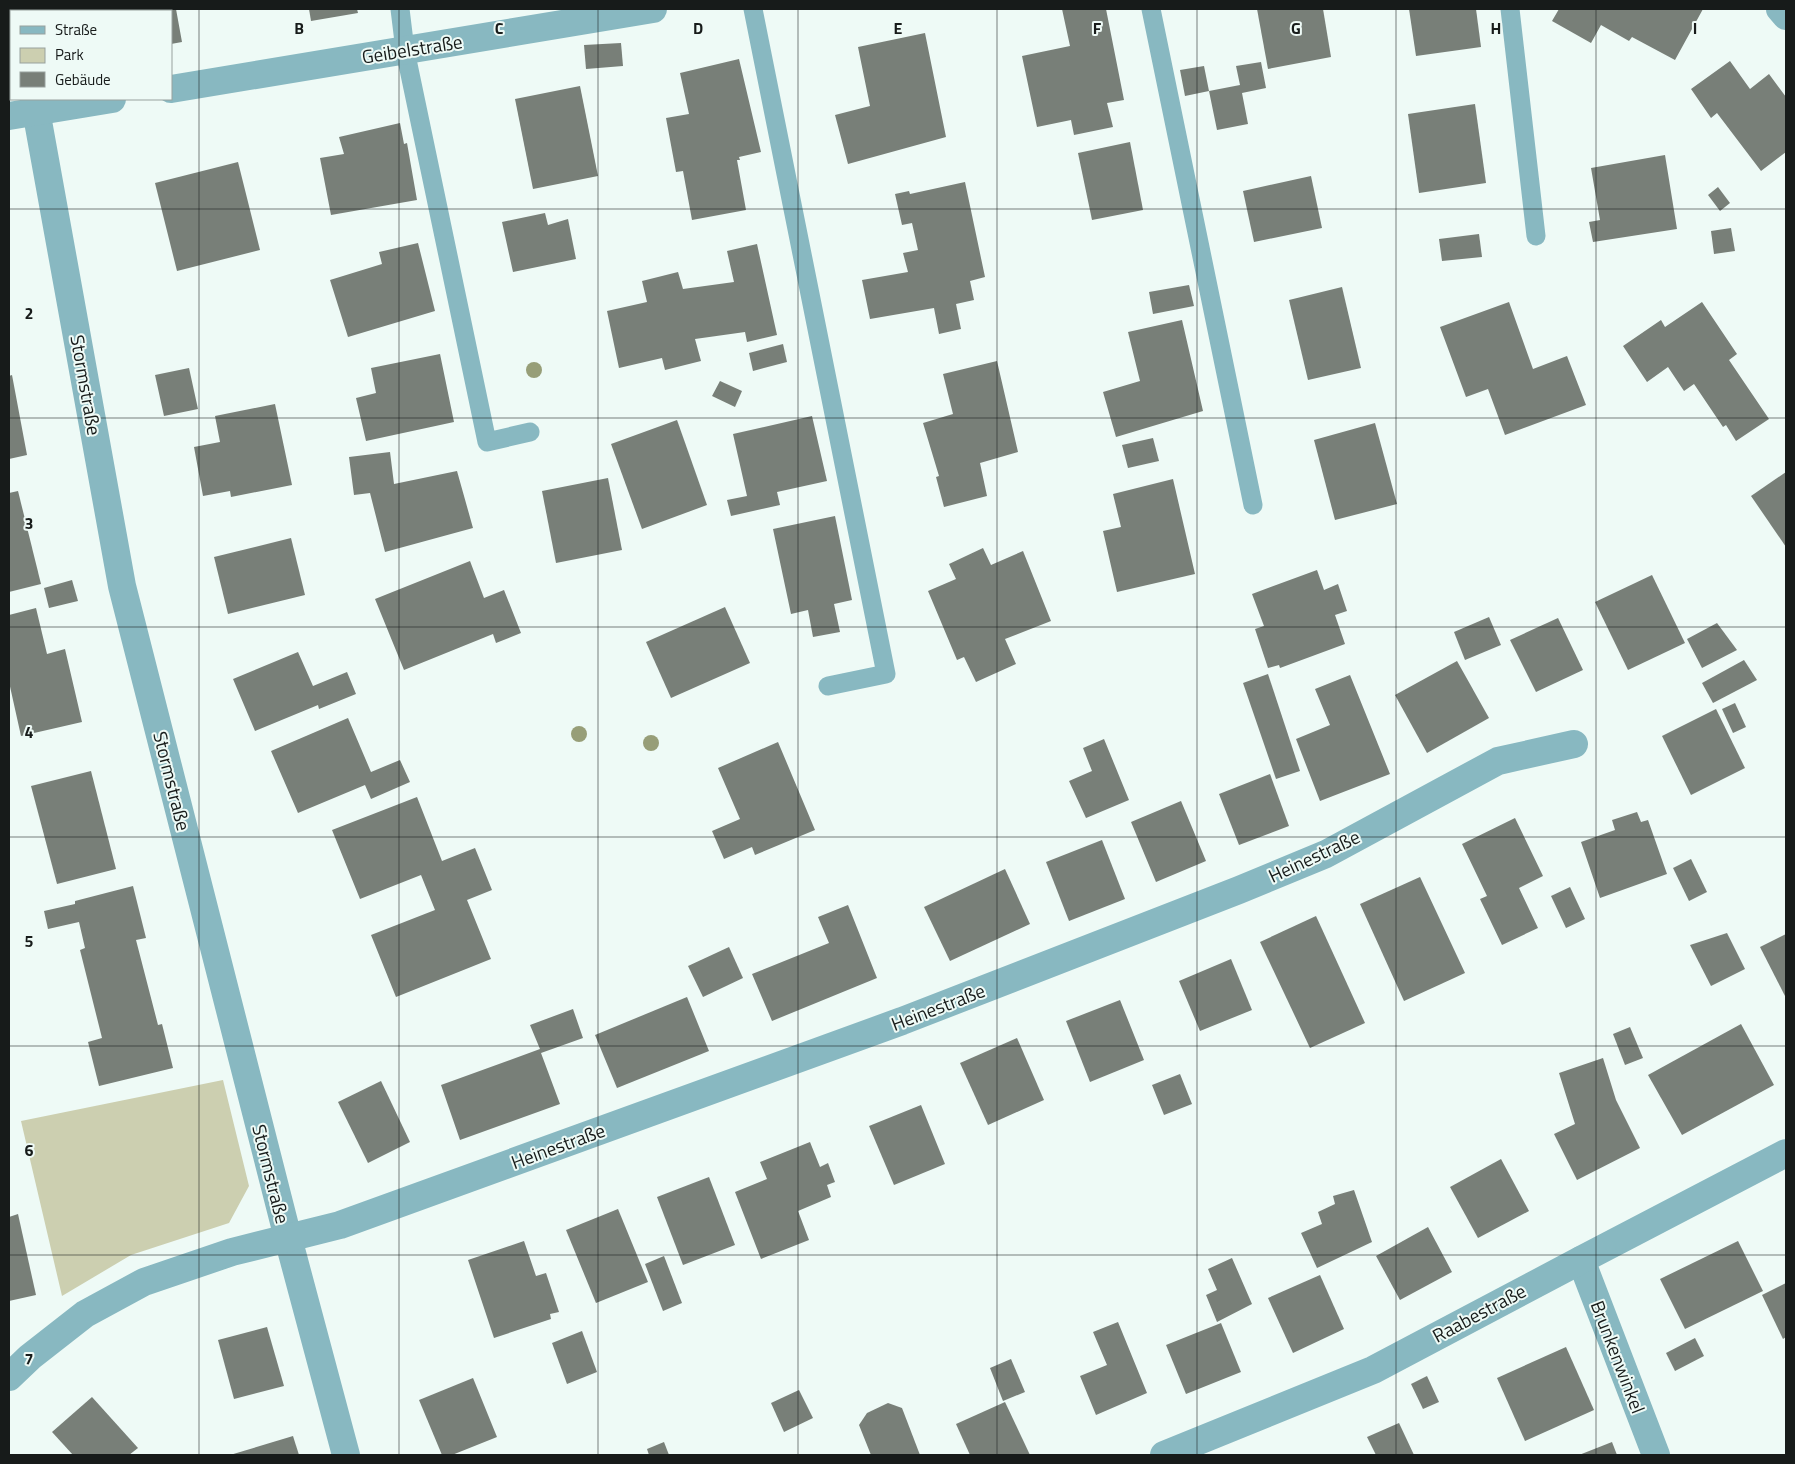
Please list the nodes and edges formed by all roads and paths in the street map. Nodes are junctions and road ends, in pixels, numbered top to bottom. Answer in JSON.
{"nodes":[{"id":1,"x":400,"y":9,"type":"edge"},
{"id":2,"x":653,"y":9,"type":"edge"},
{"id":3,"x":753,"y":9,"type":"edge"},
{"id":4,"x":1151,"y":9,"type":"edge"},
{"id":5,"x":1510,"y":9,"type":"edge"},
{"id":6,"x":1780,"y":9,"type":"edge"},
{"id":7,"x":1786,"y":16,"type":"edge"},
{"id":8,"x":406,"y":50,"type":"junction"},
{"id":9,"x":172,"y":89,"type":"edge"},
{"id":10,"x":99,"y":100,"type":"edge"},
{"id":11,"x":35,"y":105,"type":"edge"},
{"id":12,"x":9,"y":116,"type":"edge"},
{"id":13,"x":1536,"y":236,"type":"dead end"},
{"id":14,"x":530,"y":432,"type":"dead end"},
{"id":15,"x":1253,"y":506,"type":"dead end"},
{"id":16,"x":828,"y":686,"type":"dead end"},
{"id":17,"x":1574,"y":744,"type":"dead end"},
{"id":18,"x":1786,"y":1153,"type":"edge"},
{"id":19,"x":288,"y":1238,"type":"junction"},
{"id":20,"x":1580,"y":1260,"type":"junction"},
{"id":21,"x":9,"y":1377,"type":"edge"},
{"id":22,"x":346,"y":1455,"type":"edge"},
{"id":23,"x":1164,"y":1455,"type":"edge"},
{"id":24,"x":1656,"y":1455,"type":"edge"}],
"edges":[{"from":1,"to":8,"type":"lane"},
{"from":2,"to":8,"type":"street","name":"Geibelstraße"},
{"from":3,"to":16,"type":"lane"},
{"from":4,"to":15,"type":"lane"},
{"from":5,"to":13,"type":"lane"},
{"from":6,"to":7,"type":"street"},
{"from":8,"to":9,"type":"street","name":"Geibelstraße"},
{"from":8,"to":14,"type":"lane"},
{"from":10,"to":11,"type":"street"},
{"from":11,"to":12,"type":"street"},
{"from":11,"to":19,"type":"street","name":"Stormstraße"},
{"from":17,"to":19,"type":"street","name":"Heinestraße"},
{"from":18,"to":20,"type":"street","name":"Raabestraße"},
{"from":19,"to":21,"type":"street","name":"Heinestraße"},
{"from":19,"to":22,"type":"street","name":"Stormstraße"},
{"from":20,"to":23,"type":"street","name":"Raabestraße"},
{"from":20,"to":24,"type":"street","name":"Brunkenwinkel"}]}
